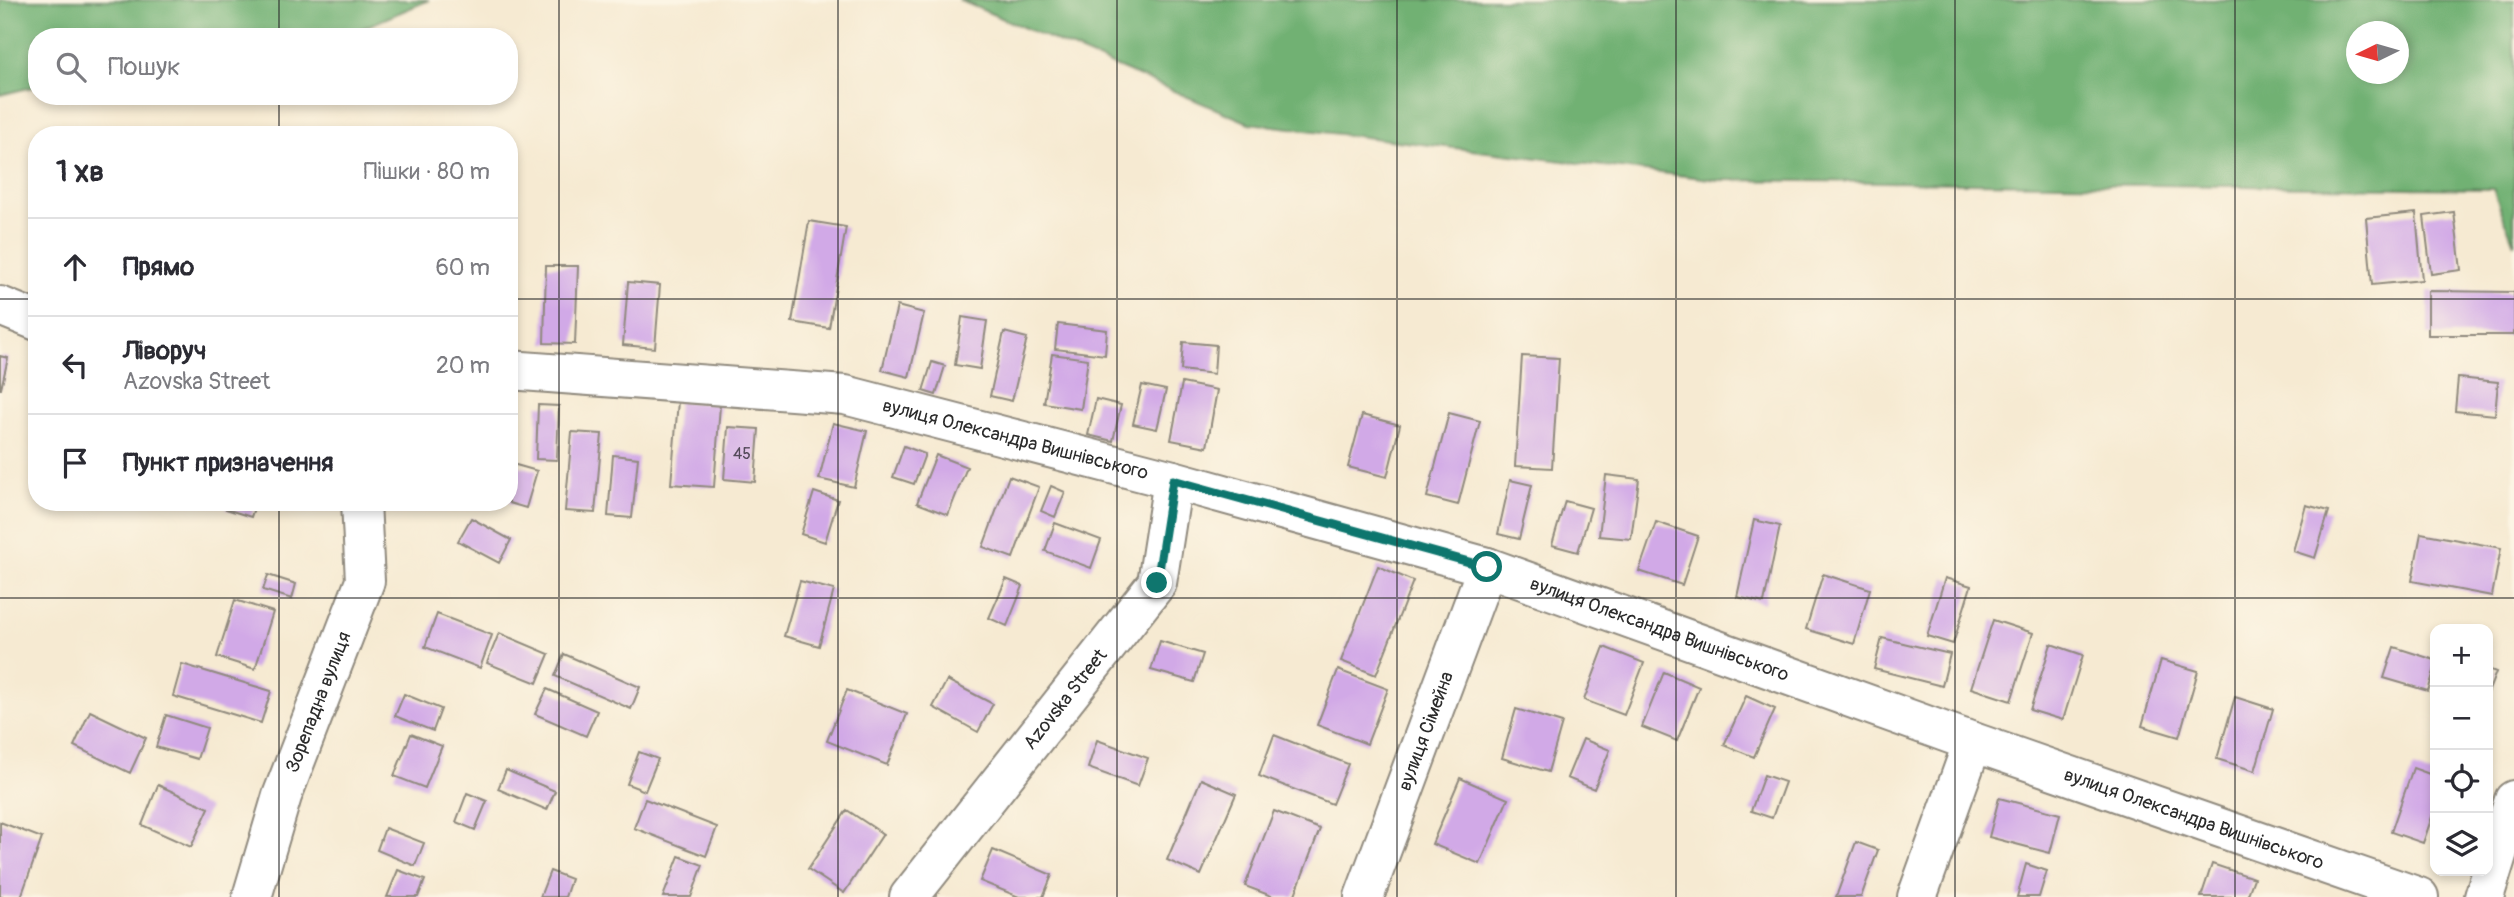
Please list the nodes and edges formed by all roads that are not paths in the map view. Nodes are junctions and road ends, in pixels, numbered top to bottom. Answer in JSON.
{"nodes":[{"id":1,"x":0,"y":306,"type":"edge"},
{"id":2,"x":28,"y":317,"type":"edge"},
{"id":3,"x":518,"y":371,"type":"edge"},
{"id":4,"x":1173,"y":480,"type":"junction"},
{"id":5,"x":362,"y":511,"type":"edge"},
{"id":6,"x":1487,"y":567,"type":"junction"},
{"id":7,"x":1973,"y":742,"type":"junction"},
{"id":8,"x":2514,"y":800,"type":"edge"},
{"id":9,"x":252,"y":897,"type":"edge"},
{"id":10,"x":909,"y":897,"type":"edge"},
{"id":11,"x":1364,"y":897,"type":"edge"},
{"id":12,"x":1917,"y":897,"type":"edge"},
{"id":13,"x":2418,"y":897,"type":"edge"},
{"id":14,"x":2484,"y":897,"type":"edge"}],
"edges":[{"from":1,"to":2,"type":"street"},
{"from":3,"to":4,"type":"street","name":"вулиця Олександра Вишнівського"},
{"from":4,"to":6,"type":"street","name":"вулиця Олександра Вишнівського"},
{"from":4,"to":10,"type":"street","name":"Azovska Street"},
{"from":5,"to":9,"type":"street","name":"Зорепадна вулиця"},
{"from":6,"to":7,"type":"street","name":"вулиця Олександра Вишнівського"},
{"from":6,"to":11,"type":"street","name":"вулиця Сімейна"},
{"from":7,"to":12,"type":"street"},
{"from":7,"to":13,"type":"street","name":"вулиця Олександра Вишнівського"},
{"from":8,"to":14,"type":"street"}]}
